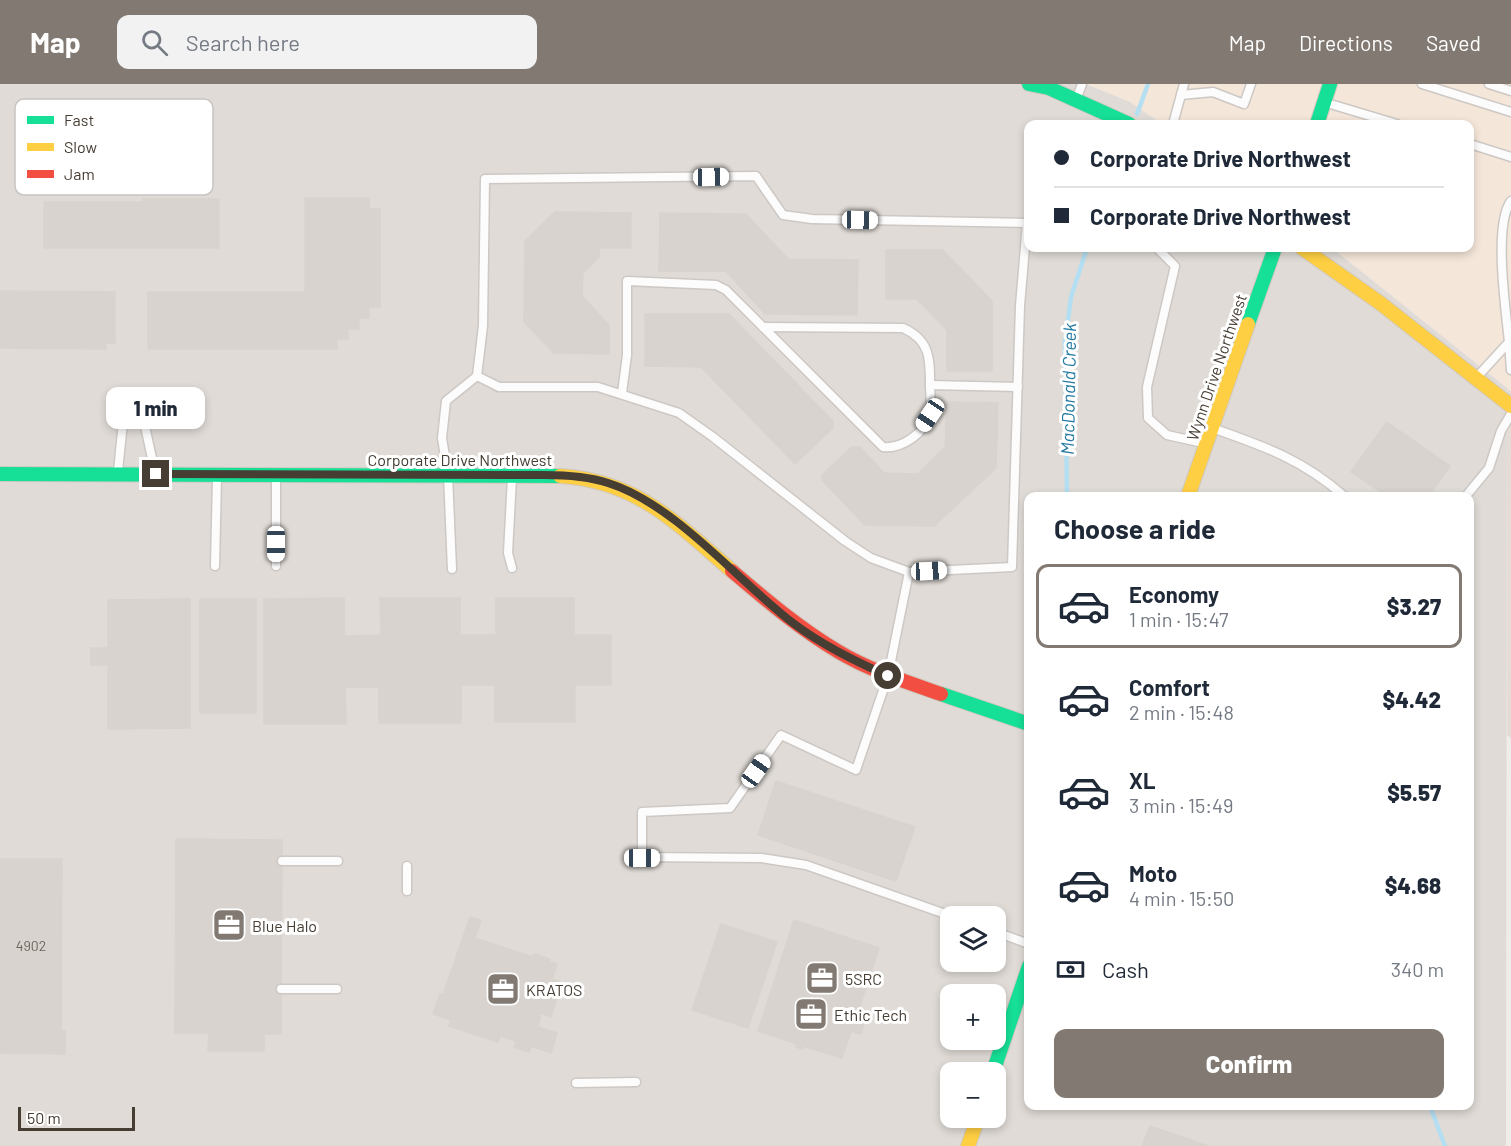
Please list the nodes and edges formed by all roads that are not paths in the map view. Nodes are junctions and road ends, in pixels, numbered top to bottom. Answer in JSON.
{"nodes":[{"id":1,"x":1029,"y":84,"type":"edge"},
{"id":2,"x":1082,"y":84,"type":"edge"},
{"id":3,"x":1184,"y":84,"type":"edge"},
{"id":4,"x":1251,"y":84,"type":"edge"},
{"id":5,"x":1330,"y":84,"type":"edge"},
{"id":6,"x":1422,"y":84,"type":"edge"},
{"id":7,"x":1489,"y":84,"type":"edge"},
{"id":8,"x":1511,"y":91,"type":"edge"},
{"id":9,"x":1181,"y":95,"type":"junction"},
{"id":10,"x":1076,"y":100,"type":"junction"},
{"id":11,"x":1324,"y":102,"type":"junction"},
{"id":12,"x":1511,"y":112,"type":"edge"},
{"id":13,"x":1120,"y":120,"type":"edge"},
{"id":14,"x":1174,"y":120,"type":"edge"},
{"id":15,"x":1318,"y":120,"type":"edge"},
{"id":16,"x":1384,"y":120,"type":"edge"},
{"id":17,"x":1474,"y":145,"type":"edge"},
{"id":18,"x":1511,"y":157,"type":"edge"},
{"id":19,"x":1511,"y":201,"type":"edge"},
{"id":20,"x":1024,"y":223,"type":"edge"},
{"id":21,"x":1025,"y":252,"type":"edge"},
{"id":22,"x":1161,"y":252,"type":"edge"},
{"id":23,"x":1274,"y":252,"type":"edge"},
{"id":24,"x":1307,"y":252,"type":"edge"},
{"id":25,"x":763,"y":327,"type":"junction"},
{"id":26,"x":1509,"y":342,"type":"junction"},
{"id":27,"x":1511,"y":370,"type":"edge"},
{"id":28,"x":477,"y":376,"type":"junction"},
{"id":29,"x":1477,"y":378,"type":"junction"},
{"id":30,"x":930,"y":385,"type":"junction"},
{"id":31,"x":1018,"y":387,"type":"junction"},
{"id":32,"x":126,"y":393,"type":"dead end"},
{"id":33,"x":148,"y":393,"type":"dead end"},
{"id":34,"x":622,"y":393,"type":"junction"},
{"id":35,"x":1511,"y":406,"type":"edge"},
{"id":36,"x":1511,"y":414,"type":"edge"},
{"id":37,"x":1212,"y":428,"type":"junction"},
{"id":38,"x":1206,"y":444,"type":"junction"},
{"id":39,"x":0,"y":474,"type":"edge"},
{"id":40,"x":118,"y":474,"type":"junction"},
{"id":41,"x":156,"y":474,"type":"junction"},
{"id":42,"x":217,"y":474,"type":"junction"},
{"id":43,"x":276,"y":475,"type":"junction"},
{"id":44,"x":448,"y":475,"type":"junction"},
{"id":45,"x":512,"y":475,"type":"junction"},
{"id":46,"x":1189,"y":492,"type":"edge"},
{"id":47,"x":1339,"y":492,"type":"edge"},
{"id":48,"x":1469,"y":492,"type":"edge"},
{"id":49,"x":215,"y":566,"type":"dead end"},
{"id":50,"x":276,"y":566,"type":"dead end"},
{"id":51,"x":512,"y":568,"type":"dead end"},
{"id":52,"x":452,"y":569,"type":"dead end"},
{"id":53,"x":909,"y":572,"type":"junction"},
{"id":54,"x":888,"y":676,"type":"junction"},
{"id":55,"x":1024,"y":722,"type":"edge"},
{"id":56,"x":282,"y":861,"type":"dead end"},
{"id":57,"x":338,"y":861,"type":"dead end"},
{"id":58,"x":407,"y":866,"type":"dead end"},
{"id":59,"x":407,"y":891,"type":"dead end"},
{"id":60,"x":940,"y":912,"type":"edge"},
{"id":61,"x":1006,"y":936,"type":"edge"},
{"id":62,"x":1024,"y":942,"type":"edge"},
{"id":63,"x":1024,"y":981,"type":"edge"},
{"id":64,"x":281,"y":988,"type":"dead end"},
{"id":65,"x":338,"y":989,"type":"dead end"},
{"id":66,"x":996,"y":1062,"type":"edge"},
{"id":67,"x":636,"y":1082,"type":"dead end"},
{"id":68,"x":576,"y":1083,"type":"dead end"},
{"id":69,"x":974,"y":1128,"type":"edge"},
{"id":70,"x":968,"y":1146,"type":"edge"}],
"edges":[{"from":1,"to":10,"type":"street"},
{"from":2,"to":10,"type":"lane"},
{"from":3,"to":9,"type":"lane"},
{"from":4,"to":9,"type":"lane"},
{"from":5,"to":11,"type":"street"},
{"from":6,"to":12,"type":"lane"},
{"from":7,"to":8,"type":"lane"},
{"from":9,"to":14,"type":"lane"},
{"from":10,"to":13,"type":"street"},
{"from":11,"to":15,"type":"street"},
{"from":11,"to":16,"type":"lane"},
{"from":17,"to":18,"type":"lane"},
{"from":19,"to":26,"type":"lane"},
{"from":20,"to":28,"type":"lane"},
{"from":21,"to":31,"type":"lane"},
{"from":22,"to":38,"type":"lane"},
{"from":23,"to":37,"type":"street","name":"Wynn Drive Northwest"},
{"from":24,"to":29,"type":"street"},
{"from":25,"to":30,"type":"lane"},
{"from":25,"to":30,"type":"lane"},
{"from":25,"to":34,"type":"lane"},
{"from":26,"to":27,"type":"lane"},
{"from":26,"to":29,"type":"lane"},
{"from":28,"to":34,"type":"lane"},
{"from":28,"to":44,"type":"lane"},
{"from":29,"to":35,"type":"street"},
{"from":30,"to":31,"type":"lane"},
{"from":31,"to":53,"type":"lane"},
{"from":32,"to":40,"type":"lane"},
{"from":33,"to":41,"type":"lane"},
{"from":34,"to":53,"type":"lane"},
{"from":36,"to":48,"type":"lane"},
{"from":37,"to":38,"type":"street","name":"Wynn Drive Northwest"},
{"from":37,"to":47,"type":"lane"},
{"from":38,"to":46,"type":"street","name":"Wynn Drive Northwest"},
{"from":39,"to":40,"type":"street","name":"Corporate Drive Northwest"},
{"from":40,"to":41,"type":"street","name":"Corporate Drive Northwest"},
{"from":41,"to":42,"type":"street","name":"Corporate Drive Northwest"},
{"from":42,"to":43,"type":"street","name":"Corporate Drive Northwest"},
{"from":42,"to":49,"type":"lane"},
{"from":43,"to":44,"type":"street","name":"Corporate Drive Northwest"},
{"from":43,"to":50,"type":"lane"},
{"from":44,"to":45,"type":"street","name":"Corporate Drive Northwest"},
{"from":44,"to":52,"type":"lane"},
{"from":45,"to":51,"type":"lane"},
{"from":45,"to":54,"type":"street","name":"Corporate Drive Northwest"},
{"from":53,"to":54,"type":"lane"},
{"from":54,"to":55,"type":"street","name":"Corporate Drive Northwest"},
{"from":54,"to":60,"type":"lane"},
{"from":56,"to":57,"type":"lane"},
{"from":58,"to":59,"type":"lane"},
{"from":61,"to":62,"type":"lane"},
{"from":63,"to":66,"type":"street"},
{"from":64,"to":65,"type":"lane"},
{"from":67,"to":68,"type":"lane"},
{"from":69,"to":70,"type":"street"}]}
